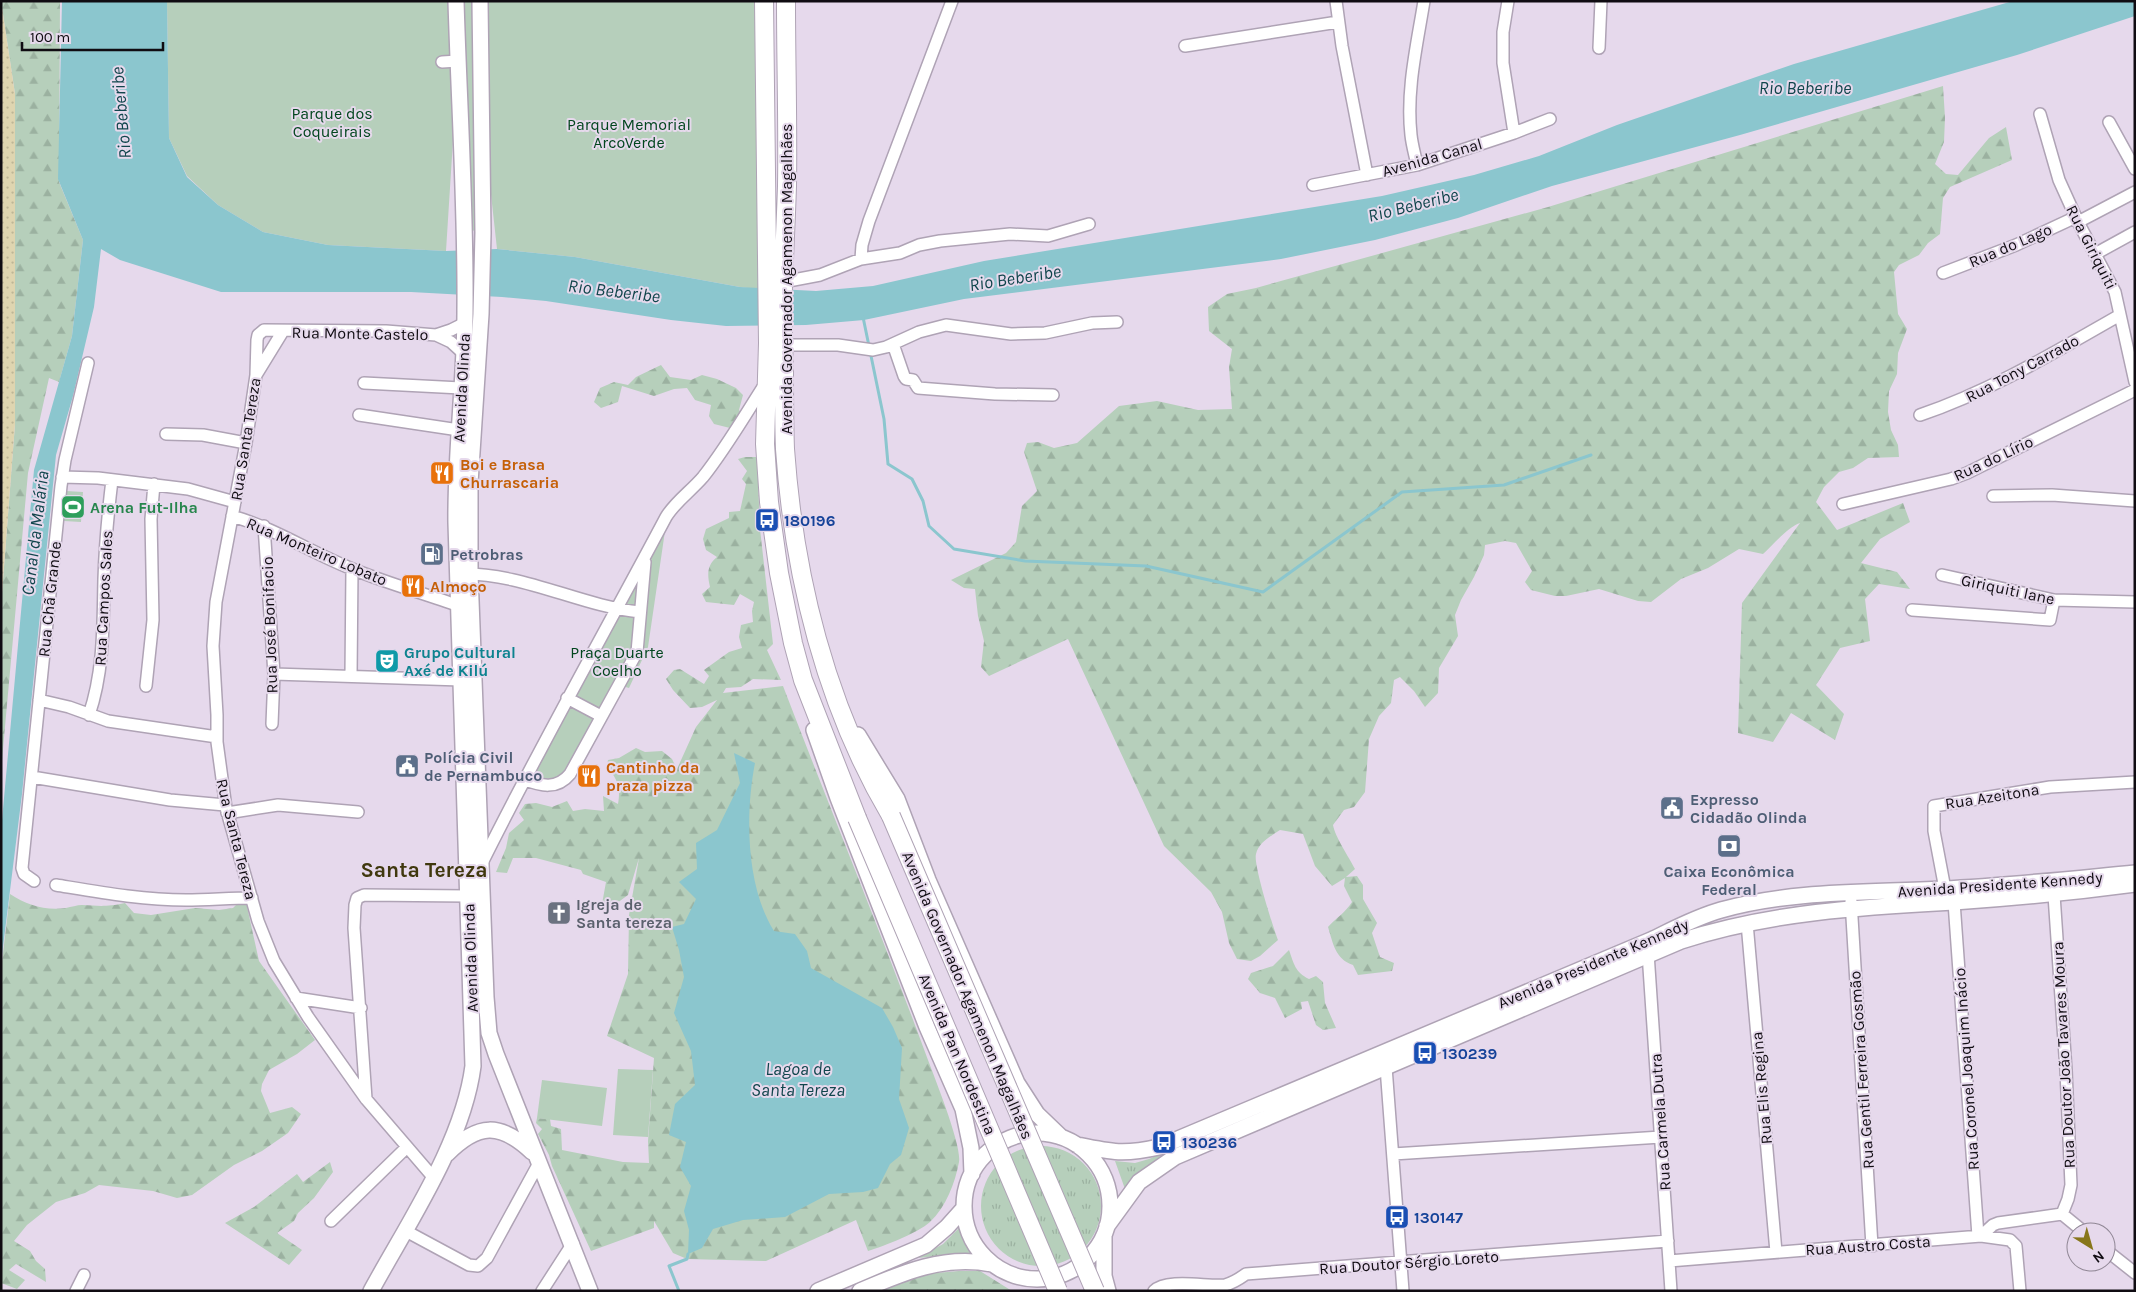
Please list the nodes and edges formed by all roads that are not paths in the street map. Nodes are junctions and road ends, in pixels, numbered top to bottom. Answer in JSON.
{"nodes":[{"id":1,"x":456,"y":1,"type":"edge"},
{"id":2,"x":480,"y":1,"type":"edge"},
{"id":3,"x":764,"y":1,"type":"edge"},
{"id":4,"x":786,"y":1,"type":"edge"},
{"id":5,"x":952,"y":1,"type":"edge"},
{"id":6,"x":1336,"y":1,"type":"edge"},
{"id":7,"x":1424,"y":1,"type":"edge"},
{"id":8,"x":1508,"y":1,"type":"edge"},
{"id":9,"x":1601,"y":1,"type":"edge"},
{"id":10,"x":1338,"y":22,"type":"junction"},
{"id":11,"x":1186,"y":46,"type":"dead end"},
{"id":12,"x":1599,"y":48,"type":"dead end"},
{"id":13,"x":458,"y":61,"type":"junction"},
{"id":14,"x":442,"y":62,"type":"dead end"},
{"id":15,"x":2040,"y":114,"type":"dead end"},
{"id":16,"x":1550,"y":119,"type":"dead end"},
{"id":17,"x":2109,"y":122,"type":"dead end"},
{"id":18,"x":1514,"y":133,"type":"junction"},
{"id":19,"x":1417,"y":165,"type":"junction"},
{"id":20,"x":2135,"y":169,"type":"edge"},
{"id":21,"x":1367,"y":175,"type":"junction"},
{"id":22,"x":1312,"y":185,"type":"dead end"},
{"id":23,"x":2135,"y":192,"type":"edge"},
{"id":24,"x":2077,"y":219,"type":"junction"},
{"id":25,"x":1089,"y":224,"type":"dead end"},
{"id":26,"x":2135,"y":232,"type":"edge"},
{"id":27,"x":2095,"y":254,"type":"junction"},
{"id":28,"x":861,"y":259,"type":"junction"},
{"id":29,"x":1943,"y":273,"type":"dead end"},
{"id":30,"x":777,"y":286,"type":"junction"},
{"id":31,"x":2120,"y":315,"type":"junction"},
{"id":32,"x":465,"y":318,"type":"junction"},
{"id":33,"x":1117,"y":322,"type":"dead end"},
{"id":34,"x":264,"y":330,"type":"joint"},
{"id":35,"x":283,"y":331,"type":"junction"},
{"id":36,"x":436,"y":335,"type":"junction"},
{"id":37,"x":778,"y":343,"type":"junction"},
{"id":38,"x":893,"y":344,"type":"junction"},
{"id":39,"x":463,"y":353,"type":"junction"},
{"id":40,"x":88,"y":363,"type":"dead end"},
{"id":41,"x":256,"y":375,"type":"junction"},
{"id":42,"x":766,"y":382,"type":"junction"},
{"id":43,"x":2135,"y":382,"type":"edge"},
{"id":44,"x":364,"y":383,"type":"dead end"},
{"id":45,"x":461,"y":388,"type":"junction"},
{"id":46,"x":2135,"y":390,"type":"edge"},
{"id":47,"x":1053,"y":394,"type":"dead end"},
{"id":48,"x":359,"y":415,"type":"dead end"},
{"id":49,"x":1920,"y":415,"type":"dead end"},
{"id":50,"x":458,"y":430,"type":"junction"},
{"id":51,"x":166,"y":434,"type":"dead end"},
{"id":52,"x":246,"y":443,"type":"junction"},
{"id":53,"x":62,"y":477,"type":"junction"},
{"id":54,"x":112,"y":480,"type":"junction"},
{"id":55,"x":154,"y":484,"type":"junction"},
{"id":56,"x":1993,"y":496,"type":"dead end"},
{"id":57,"x":2135,"y":501,"type":"edge"},
{"id":58,"x":235,"y":502,"type":"junction"},
{"id":59,"x":1843,"y":504,"type":"dead end"},
{"id":60,"x":232,"y":516,"type":"junction"},
{"id":61,"x":264,"y":526,"type":"junction"},
{"id":62,"x":646,"y":555,"type":"junction"},
{"id":63,"x":352,"y":569,"type":"junction"},
{"id":64,"x":463,"y":574,"type":"junction"},
{"id":65,"x":1942,"y":575,"type":"dead end"},
{"id":66,"x":2054,"y":600,"type":"junction"},
{"id":67,"x":2135,"y":602,"type":"edge"},
{"id":68,"x":459,"y":606,"type":"junction"},
{"id":69,"x":617,"y":610,"type":"junction"},
{"id":70,"x":1912,"y":610,"type":"dead end"},
{"id":71,"x":640,"y":612,"type":"junction"},
{"id":72,"x":274,"y":674,"type":"junction"},
{"id":73,"x":352,"y":676,"type":"junction"},
{"id":74,"x":461,"y":680,"type":"junction"},
{"id":75,"x":803,"y":680,"type":"junction"},
{"id":76,"x":146,"y":686,"type":"dead end"},
{"id":77,"x":567,"y":698,"type":"junction"},
{"id":78,"x":39,"y":700,"type":"junction"},
{"id":79,"x":837,"y":701,"type":"junction"},
{"id":80,"x":89,"y":715,"type":"junction"},
{"id":81,"x":601,"y":716,"type":"junction"},
{"id":82,"x":272,"y":724,"type":"dead end"},
{"id":83,"x":217,"y":737,"type":"junction"},
{"id":84,"x":32,"y":777,"type":"junction"},
{"id":85,"x":523,"y":779,"type":"junction"},
{"id":86,"x":2135,"y":782,"type":"edge"},
{"id":87,"x":226,"y":809,"type":"junction"},
{"id":88,"x":358,"y":812,"type":"dead end"},
{"id":89,"x":858,"y":818,"type":"joint"},
{"id":90,"x":482,"y":863,"type":"junction"},
{"id":91,"x":2135,"y":873,"type":"edge"},
{"id":92,"x":34,"y":881,"type":"dead end"},
{"id":93,"x":2135,"y":884,"type":"edge"},
{"id":94,"x":56,"y":885,"type":"dead end"},
{"id":95,"x":1945,"y":889,"type":"junction"},
{"id":96,"x":2054,"y":895,"type":"junction"},
{"id":97,"x":468,"y":896,"type":"junction"},
{"id":98,"x":252,"y":898,"type":"junction"},
{"id":99,"x":1851,"y":900,"type":"junction"},
{"id":100,"x":1954,"y":902,"type":"junction"},
{"id":101,"x":1748,"y":923,"type":"junction"},
{"id":102,"x":1648,"y":954,"type":"junction"},
{"id":103,"x":296,"y":998,"type":"junction"},
{"id":104,"x":361,"y":1008,"type":"junction"},
{"id":105,"x":1386,"y":1067,"type":"junction"},
{"id":106,"x":366,"y":1100,"type":"junction"},
{"id":107,"x":1061,"y":1137,"type":"junction"},
{"id":108,"x":1661,"y":1138,"type":"junction"},
{"id":109,"x":1077,"y":1145,"type":"junction"},
{"id":110,"x":406,"y":1148,"type":"junction"},
{"id":111,"x":1393,"y":1154,"type":"junction"},
{"id":112,"x":445,"y":1156,"type":"junction"},
{"id":113,"x":537,"y":1159,"type":"junction"},
{"id":114,"x":972,"y":1174,"type":"junction"},
{"id":115,"x":433,"y":1177,"type":"junction"},
{"id":116,"x":964,"y":1208,"type":"junction"},
{"id":117,"x":2062,"y":1214,"type":"junction"},
{"id":118,"x":331,"y":1221,"type":"dead end"},
{"id":119,"x":2072,"y":1222,"type":"edge"},
{"id":120,"x":404,"y":1230,"type":"junction"},
{"id":121,"x":1106,"y":1230,"type":"junction"},
{"id":122,"x":1980,"y":1236,"type":"junction"},
{"id":123,"x":1668,"y":1241,"type":"junction"},
{"id":124,"x":573,"y":1244,"type":"junction"},
{"id":125,"x":1872,"y":1246,"type":"junction"},
{"id":126,"x":1776,"y":1252,"type":"junction"},
{"id":127,"x":2116,"y":1258,"type":"edge"},
{"id":128,"x":1669,"y":1261,"type":"junction"},
{"id":129,"x":1400,"y":1263,"type":"junction"},
{"id":130,"x":992,"y":1264,"type":"junction"},
{"id":131,"x":2135,"y":1273,"type":"edge"},
{"id":132,"x":84,"y":1274,"type":"dead end"},
{"id":133,"x":1022,"y":1278,"type":"junction"},
{"id":134,"x":1105,"y":1289,"type":"edge"},
{"id":135,"x":373,"y":1290,"type":"edge"},
{"id":136,"x":76,"y":1291,"type":"edge"},
{"id":137,"x":542,"y":1291,"type":"edge"},
{"id":138,"x":590,"y":1291,"type":"edge"},
{"id":139,"x":818,"y":1291,"type":"edge"},
{"id":140,"x":860,"y":1291,"type":"edge"},
{"id":141,"x":1035,"y":1291,"type":"edge"},
{"id":142,"x":1058,"y":1291,"type":"edge"},
{"id":143,"x":1154,"y":1291,"type":"edge"},
{"id":144,"x":1403,"y":1291,"type":"edge"},
{"id":145,"x":1671,"y":1291,"type":"edge"},
{"id":146,"x":2020,"y":1291,"type":"edge"}],
"edges":[{"from":1,"to":13,"type":"main road","name":"Avenida Olinda"},
{"from":2,"to":64,"type":"main road","name":"Avenida Olinda"},
{"from":3,"to":30,"type":"highway","name":"Avenida Governador Agamenon Magalhães"},
{"from":4,"to":30,"type":"highway","name":"Avenida Governador Agamenon Magalhães"},
{"from":5,"to":28,"type":"street"},
{"from":6,"to":10,"type":"street"},
{"from":7,"to":19,"type":"street"},
{"from":8,"to":18,"type":"street"},
{"from":9,"to":12,"type":"street"},
{"from":10,"to":11,"type":"street"},
{"from":10,"to":21,"type":"street"},
{"from":13,"to":14,"type":"street"},
{"from":13,"to":32,"type":"main road","name":"Avenida Olinda"},
{"from":15,"to":24,"type":"street","name":"Rua Giriquiti"},
{"from":16,"to":18,"type":"street","name":"Avenida Canal"},
{"from":17,"to":20,"type":"street"},
{"from":18,"to":19,"type":"street","name":"Avenida Canal"},
{"from":19,"to":21,"type":"street","name":"Avenida Canal"},
{"from":21,"to":22,"type":"street","name":"Avenida Canal"},
{"from":23,"to":24,"type":"street","name":"Rua do Lago"},
{"from":24,"to":27,"type":"street","name":"Rua Giriquiti"},
{"from":24,"to":29,"type":"street","name":"Rua do Lago"},
{"from":25,"to":28,"type":"street"},
{"from":26,"to":27,"type":"street"},
{"from":27,"to":31,"type":"street","name":"Rua Giriquiti"},
{"from":28,"to":30,"type":"street"},
{"from":30,"to":37,"type":"highway","name":"Avenida Governador Agamenon Magalhães"},
{"from":31,"to":43,"type":"street","name":"Rua Giriquiti"},
{"from":31,"to":49,"type":"street","name":"Rua Tony Carrado"},
{"from":32,"to":36,"type":"street","name":"Rua Monte Castelo"},
{"from":32,"to":39,"type":"main road","name":"Avenida Olinda"},
{"from":33,"to":38,"type":"street"},
{"from":34,"to":35,"type":"street","name":"Rua Monte Castelo"},
{"from":34,"to":41,"type":"street","name":"Rua Santa Tereza"},
{"from":35,"to":36,"type":"street","name":"Rua Monte Castelo"},
{"from":35,"to":41,"type":"street","name":"Rua Monte Castelo"},
{"from":36,"to":39,"type":"street","name":"Rua Monte Castelo"},
{"from":37,"to":38,"type":"street"},
{"from":37,"to":42,"type":"highway","name":"Avenida Governador Agamenon Magalhães"},
{"from":37,"to":79,"type":"highway","name":"Avenida Governador Agamenon Magalhães"},
{"from":38,"to":47,"type":"street"},
{"from":39,"to":45,"type":"main road","name":"Avenida Olinda"},
{"from":40,"to":53,"type":"street","name":"Rua Chã Grande"},
{"from":41,"to":52,"type":"street","name":"Rua Santa Tereza"},
{"from":42,"to":62,"type":"street"},
{"from":42,"to":75,"type":"highway","name":"Avenida Governador Agamenon Magalhães"},
{"from":44,"to":45,"type":"street"},
{"from":45,"to":50,"type":"main road","name":"Avenida Olinda"},
{"from":46,"to":59,"type":"street","name":"Rua do Lírio"},
{"from":48,"to":50,"type":"street"},
{"from":50,"to":64,"type":"main road","name":"Avenida Olinda"},
{"from":51,"to":52,"type":"street"},
{"from":52,"to":58,"type":"street","name":"Rua Santa Tereza"},
{"from":53,"to":54,"type":"street"},
{"from":53,"to":78,"type":"street","name":"Rua Chã Grande"},
{"from":54,"to":55,"type":"street"},
{"from":54,"to":80,"type":"street","name":"Rua Campos Sales"},
{"from":55,"to":58,"type":"street"},
{"from":55,"to":76,"type":"street"},
{"from":56,"to":57,"type":"street"},
{"from":58,"to":60,"type":"street","name":"Rua Santa Tereza"},
{"from":60,"to":61,"type":"street","name":"Rua Monteiro Lobato"},
{"from":60,"to":83,"type":"street","name":"Rua Santa Tereza"},
{"from":61,"to":63,"type":"street","name":"Rua Monteiro Lobato"},
{"from":61,"to":72,"type":"street","name":"Rua José Bonifacio"},
{"from":62,"to":69,"type":"street"},
{"from":62,"to":71,"type":"street"},
{"from":63,"to":68,"type":"street","name":"Rua Monteiro Lobato"},
{"from":63,"to":73,"type":"street"},
{"from":64,"to":68,"type":"main road","name":"Avenida Olinda"},
{"from":64,"to":69,"type":"street"},
{"from":64,"to":90,"type":"main road","name":"Avenida Olinda"},
{"from":65,"to":66,"type":"street","name":"Giriquiti lane"},
{"from":66,"to":67,"type":"street","name":"Giriquiti lane"},
{"from":66,"to":70,"type":"street"},
{"from":68,"to":74,"type":"main road","name":"Avenida Olinda"},
{"from":69,"to":71,"type":"street"},
{"from":69,"to":77,"type":"street"},
{"from":71,"to":81,"type":"street"},
{"from":72,"to":73,"type":"street"},
{"from":72,"to":82,"type":"street","name":"Rua José Bonifacio"},
{"from":73,"to":74,"type":"street"},
{"from":74,"to":97,"type":"main road","name":"Avenida Olinda"},
{"from":75,"to":89,"type":"highway","name":"Avenida Governador Agamenon Magalhães"},
{"from":75,"to":114,"type":"main road","name":"Avenida Governador Agamenon Magalhães"},
{"from":77,"to":81,"type":"street"},
{"from":77,"to":85,"type":"street"},
{"from":78,"to":80,"type":"street"},
{"from":78,"to":84,"type":"street","name":"Rua Chã Grande"},
{"from":79,"to":107,"type":"main road","name":"Avenida Governador Agamenon Magalhães"},
{"from":79,"to":134,"type":"highway","name":"Avenida Governador Agamenon Magalhães","bridge":true},
{"from":80,"to":83,"type":"street"},
{"from":81,"to":85,"type":"street"},
{"from":83,"to":87,"type":"street","name":"Rua Santa Tereza"},
{"from":84,"to":87,"type":"street"},
{"from":84,"to":92,"type":"street","name":"Rua Chã Grande"},
{"from":85,"to":90,"type":"street"},
{"from":86,"to":95,"type":"street","name":"Rua Azeitona"},
{"from":87,"to":88,"type":"street"},
{"from":87,"to":98,"type":"street","name":"Rua Santa Tereza"},
{"from":89,"to":142,"type":"highway","name":"Avenida Pan Nordestina","bridge":true},
{"from":90,"to":113,"type":"main road","name":"Avenida Olinda"},
{"from":91,"to":95,"type":"main road","name":"Avenida Presidente Kennedy"},
{"from":93,"to":96,"type":"main road","name":"Avenida Presidente Kennedy"},
{"from":94,"to":98,"type":"street"},
{"from":95,"to":99,"type":"main road","name":"Avenida Presidente Kennedy"},
{"from":96,"to":100,"type":"main road","name":"Avenida Presidente Kennedy"},
{"from":96,"to":117,"type":"street","name":"Rua Doutor João Tavares Moura"},
{"from":97,"to":104,"type":"street"},
{"from":97,"to":112,"type":"main road","name":"Avenida Olinda"},
{"from":98,"to":103,"type":"street","name":"Rua Santa Tereza"},
{"from":99,"to":100,"type":"main road","name":"Avenida Presidente Kennedy"},
{"from":99,"to":101,"type":"main road","name":"Avenida Presidente Kennedy"},
{"from":99,"to":109,"type":"main road","name":"Avenida Presidente Kennedy"},
{"from":99,"to":125,"type":"street","name":"Rua Gentil Ferreira Gosmão"},
{"from":100,"to":122,"type":"street","name":"Rua Coronel Joaquim Inácio"},
{"from":101,"to":102,"type":"main road","name":"Avenida Presidente Kennedy"},
{"from":101,"to":126,"type":"street","name":"Rua Elis Regina"},
{"from":102,"to":105,"type":"main road","name":"Avenida Presidente Kennedy"},
{"from":102,"to":108,"type":"street","name":"Rua Carmela Dutra"},
{"from":103,"to":104,"type":"street"},
{"from":103,"to":106,"type":"street","name":"Rua Santa Tereza"},
{"from":104,"to":106,"type":"street"},
{"from":105,"to":111,"type":"street"},
{"from":105,"to":121,"type":"main road","name":"Avenida Presidente Kennedy"},
{"from":106,"to":110,"type":"street","name":"Rua Santa Tereza"},
{"from":107,"to":109,"type":"main road"},
{"from":107,"to":114,"type":"main road"},
{"from":108,"to":111,"type":"street"},
{"from":108,"to":123,"type":"street","name":"Rua Carmela Dutra"},
{"from":109,"to":121,"type":"main road"},
{"from":110,"to":115,"type":"street","name":"Rua Santa Tereza"},
{"from":110,"to":118,"type":"street"},
{"from":111,"to":129,"type":"street"},
{"from":112,"to":113,"type":"main road"},
{"from":112,"to":115,"type":"main road","name":"Avenida Olinda"},
{"from":113,"to":120,"type":"street"},
{"from":113,"to":124,"type":"main road","name":"Avenida Olinda"},
{"from":114,"to":116,"type":"main road"},
{"from":115,"to":120,"type":"main road","name":"Avenida Olinda"},
{"from":116,"to":130,"type":"main road"},
{"from":116,"to":139,"type":"main road"},
{"from":117,"to":119,"type":"street"},
{"from":117,"to":122,"type":"street","name":"Rua Austro Costa"},
{"from":120,"to":135,"type":"main road","name":"Avenida Olinda"},
{"from":121,"to":133,"type":"main road"},
{"from":121,"to":134,"type":"main road"},
{"from":122,"to":125,"type":"street","name":"Rua Austro Costa"},
{"from":122,"to":146,"type":"street"},
{"from":123,"to":128,"type":"street","name":"Rua Carmela Dutra"},
{"from":123,"to":129,"type":"street","name":"Rua Doutor Sérgio Loreto"},
{"from":124,"to":137,"type":"street"},
{"from":124,"to":138,"type":"main road","name":"Avenida Olinda"},
{"from":125,"to":126,"type":"street","name":"Rua Austro Costa"},
{"from":126,"to":128,"type":"street","name":"Rua Austro Costa"},
{"from":127,"to":131,"type":"street"},
{"from":128,"to":145,"type":"street","name":"Rua Carmela Dutra"},
{"from":129,"to":143,"type":"street","name":"Rua Doutor Sérgio Loreto"},
{"from":129,"to":144,"type":"street"},
{"from":130,"to":133,"type":"main road"},
{"from":130,"to":140,"type":"main road"},
{"from":132,"to":136,"type":"street"},
{"from":133,"to":141,"type":"main road"}]}
